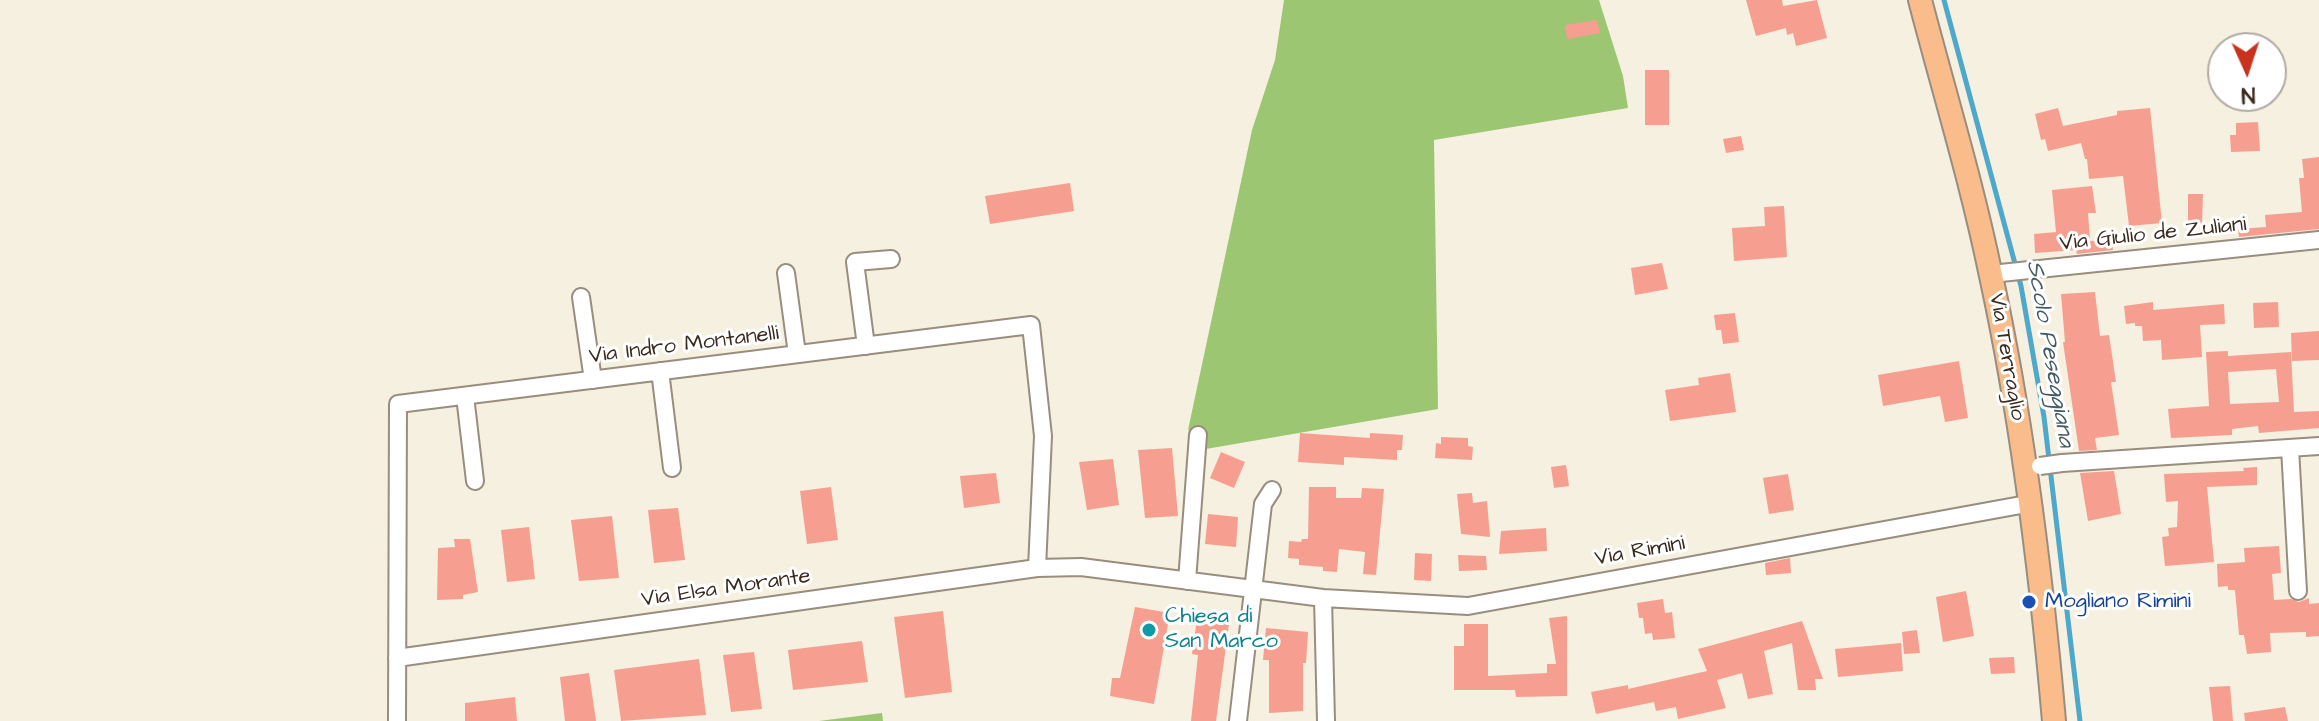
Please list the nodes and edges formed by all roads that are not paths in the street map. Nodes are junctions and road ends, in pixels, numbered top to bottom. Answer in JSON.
{"nodes":[{"id":1,"x":1920,"y":0,"type":"edge"},
{"id":2,"x":2319,"y":240,"type":"edge"},
{"id":3,"x":891,"y":259,"type":"dead end"},
{"id":4,"x":786,"y":273,"type":"dead end"},
{"id":5,"x":1998,"y":274,"type":"junction"},
{"id":6,"x":581,"y":297,"type":"dead end"},
{"id":7,"x":866,"y":346,"type":"junction"},
{"id":8,"x":797,"y":354,"type":"junction"},
{"id":9,"x":660,"y":371,"type":"junction"},
{"id":10,"x":593,"y":380,"type":"junction"},
{"id":11,"x":465,"y":396,"type":"junction"},
{"id":12,"x":1198,"y":435,"type":"dead end"},
{"id":13,"x":2319,"y":446,"type":"edge"},
{"id":14,"x":2290,"y":448,"type":"junction"},
{"id":15,"x":2033,"y":466,"type":"junction"},
{"id":16,"x":672,"y":468,"type":"dead end"},
{"id":17,"x":475,"y":481,"type":"dead end"},
{"id":18,"x":1272,"y":490,"type":"dead end"},
{"id":19,"x":2032,"y":503,"type":"junction"},
{"id":20,"x":1061,"y":567,"type":"joint"},
{"id":21,"x":1037,"y":568,"type":"junction"},
{"id":22,"x":1187,"y":581,"type":"junction"},
{"id":23,"x":1253,"y":589,"type":"junction"},
{"id":24,"x":2298,"y":591,"type":"dead end"},
{"id":25,"x":1323,"y":598,"type":"junction"},
{"id":26,"x":397,"y":658,"type":"junction"},
{"id":27,"x":397,"y":721,"type":"edge"},
{"id":28,"x":1238,"y":721,"type":"edge"},
{"id":29,"x":1326,"y":721,"type":"edge"},
{"id":30,"x":2054,"y":721,"type":"edge"}],
"edges":[{"from":1,"to":5,"type":"main road","name":"Via Terraglio"},
{"from":2,"to":5,"type":"street","name":"Via Giulio de Zuliani"},
{"from":3,"to":7,"type":"street"},
{"from":4,"to":8,"type":"street"},
{"from":5,"to":15,"type":"main road","name":"Via Terraglio"},
{"from":6,"to":10,"type":"street"},
{"from":7,"to":8,"type":"street","name":"Via Indro Montanelli"},
{"from":7,"to":21,"type":"street","name":"Via Indro Montanelli"},
{"from":8,"to":9,"type":"street","name":"Via Indro Montanelli"},
{"from":9,"to":10,"type":"street","name":"Via Indro Montanelli"},
{"from":9,"to":16,"type":"street"},
{"from":10,"to":11,"type":"street","name":"Via Indro Montanelli"},
{"from":11,"to":17,"type":"street"},
{"from":11,"to":26,"type":"street","name":"Via Indro Montanelli"},
{"from":12,"to":22,"type":"street"},
{"from":13,"to":14,"type":"street"},
{"from":14,"to":15,"type":"street","bridge":true},
{"from":14,"to":24,"type":"street"},
{"from":15,"to":19,"type":"main road","name":"Via Terraglio"},
{"from":18,"to":23,"type":"street"},
{"from":19,"to":25,"type":"street","name":"Via Rimini"},
{"from":19,"to":30,"type":"main road","name":"Via Terraglio"},
{"from":20,"to":21,"type":"street","name":"Via Elsa Morante"},
{"from":20,"to":22,"type":"street","name":"Via Rimini"},
{"from":21,"to":26,"type":"street","name":"Via Elsa Morante"},
{"from":22,"to":23,"type":"street","name":"Via Rimini"},
{"from":23,"to":25,"type":"street","name":"Via Rimini"},
{"from":23,"to":28,"type":"street"},
{"from":25,"to":29,"type":"street"},
{"from":26,"to":27,"type":"street"}]}
